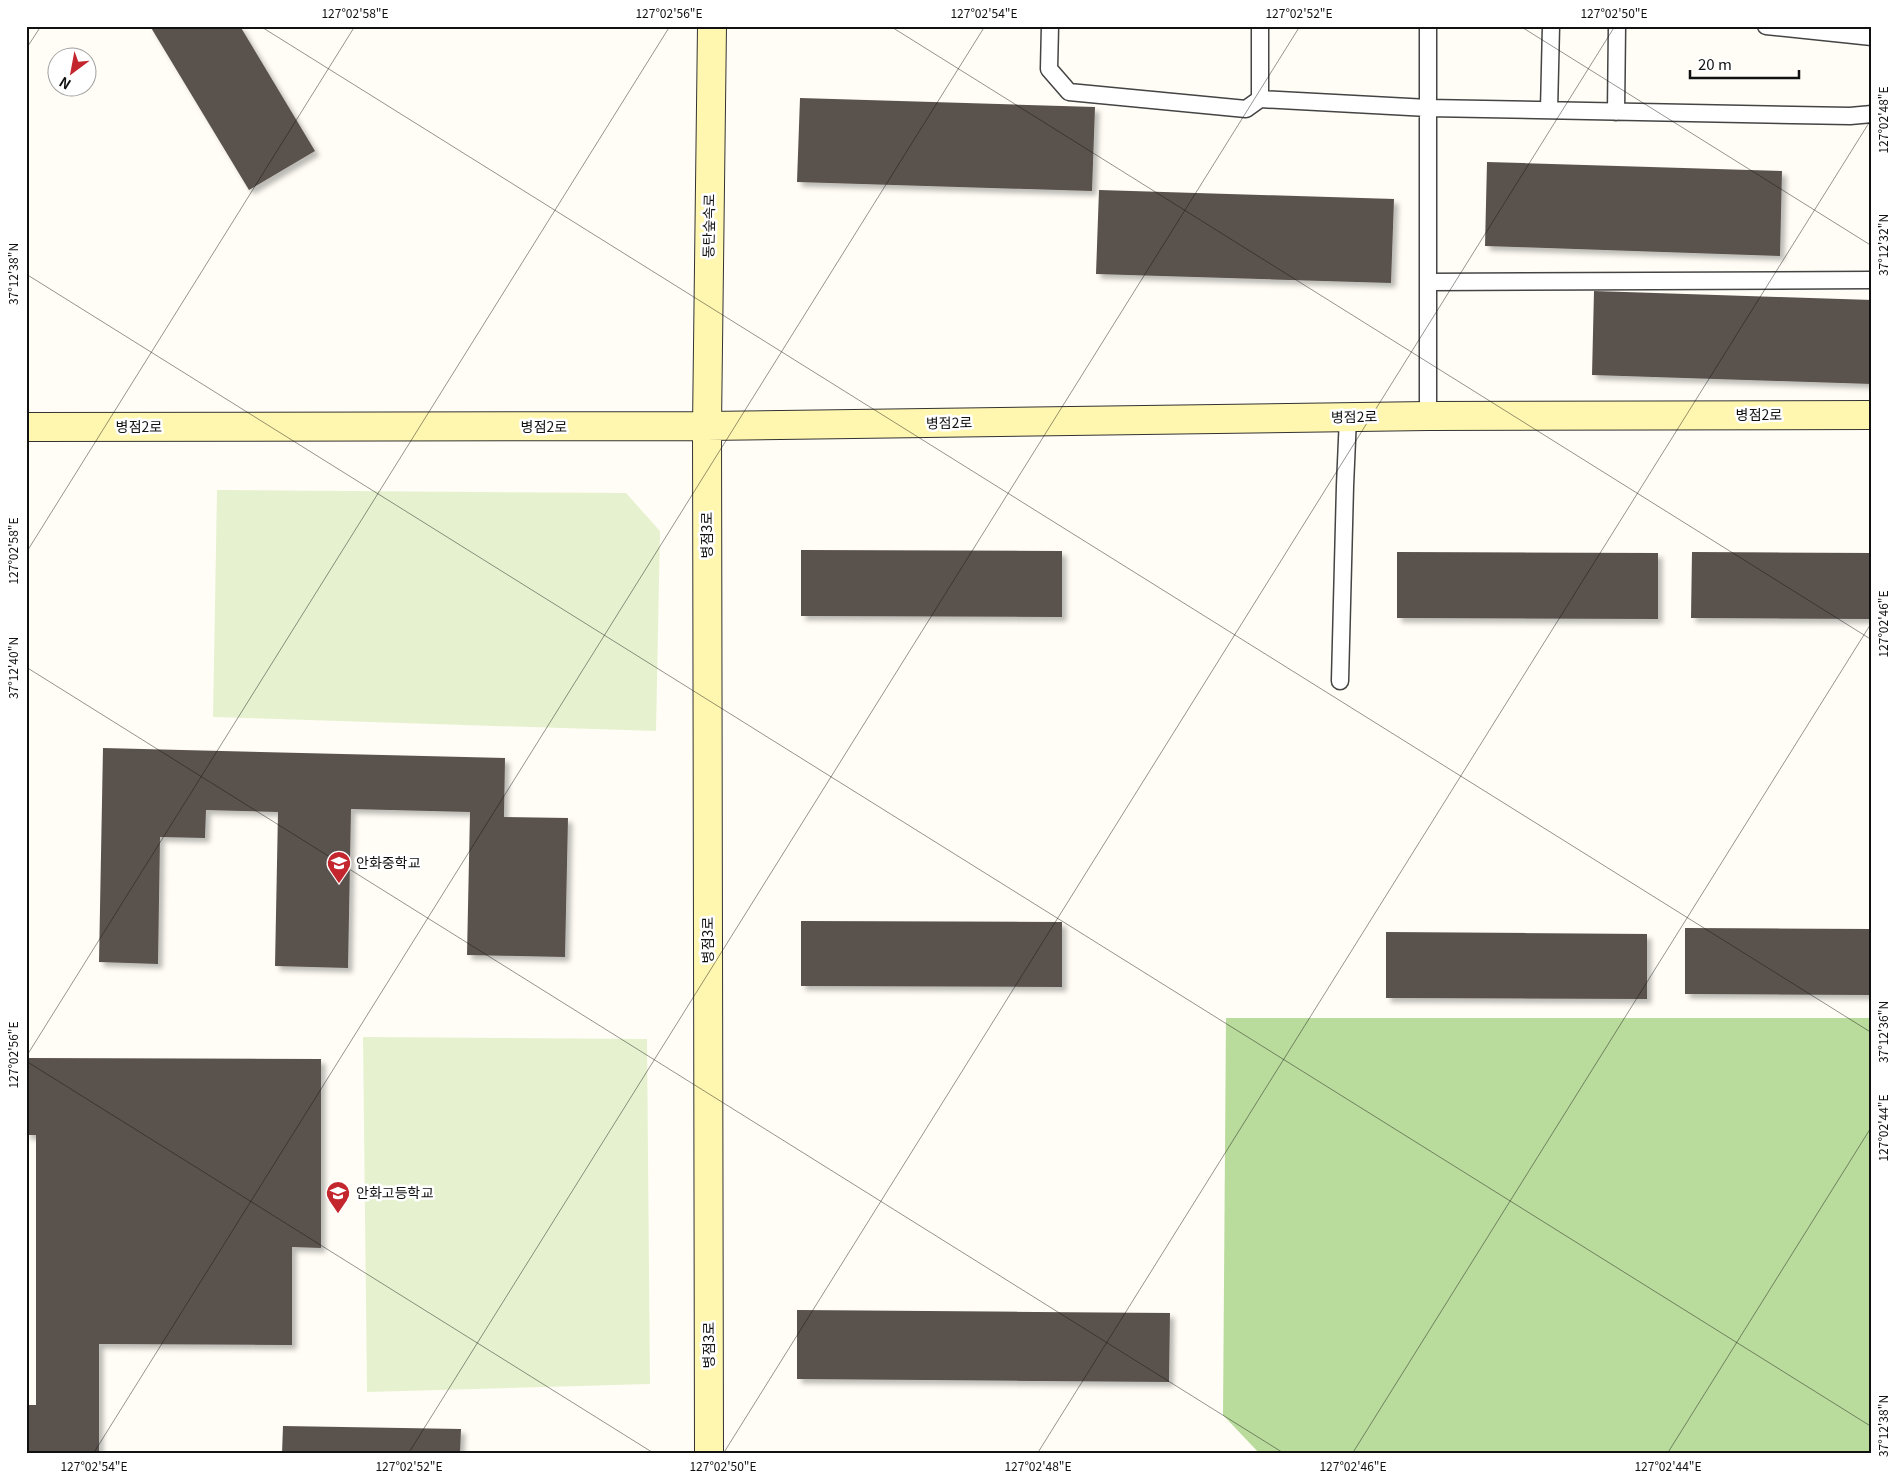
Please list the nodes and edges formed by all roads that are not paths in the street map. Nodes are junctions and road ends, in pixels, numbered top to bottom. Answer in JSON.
{"nodes":[{"id":1,"x":712,"y":26,"type":"edge"},
{"id":2,"x":1050,"y":26,"type":"edge"},
{"id":3,"x":1260,"y":26,"type":"edge"},
{"id":4,"x":1428,"y":26,"type":"edge"},
{"id":5,"x":1551,"y":26,"type":"edge"},
{"id":6,"x":1617,"y":26,"type":"edge"},
{"id":7,"x":1766,"y":26,"type":"edge"},
{"id":8,"x":1872,"y":37,"type":"edge"},
{"id":9,"x":1260,"y":99,"type":"junction"},
{"id":10,"x":1428,"y":108,"type":"junction"},
{"id":11,"x":1549,"y":110,"type":"junction"},
{"id":12,"x":1616,"y":112,"type":"junction"},
{"id":13,"x":1872,"y":114,"type":"edge"},
{"id":14,"x":1872,"y":280,"type":"edge"},
{"id":15,"x":1429,"y":282,"type":"junction"},
{"id":16,"x":1872,"y":415,"type":"edge"},
{"id":17,"x":1428,"y":416,"type":"junction"},
{"id":18,"x":1348,"y":417,"type":"junction"},
{"id":19,"x":707,"y":426,"type":"junction"},
{"id":20,"x":26,"y":427,"type":"edge"},
{"id":21,"x":1340,"y":682,"type":"dead end"},
{"id":22,"x":709,"y":1454,"type":"edge"}],
"edges":[{"from":1,"to":19,"type":"street","name":"동탄숲속로"},
{"from":2,"to":9,"type":"lane"},
{"from":3,"to":9,"type":"lane"},
{"from":4,"to":10,"type":"lane"},
{"from":5,"to":11,"type":"lane"},
{"from":6,"to":12,"type":"lane"},
{"from":7,"to":8,"type":"lane"},
{"from":9,"to":10,"type":"lane"},
{"from":10,"to":11,"type":"lane"},
{"from":10,"to":15,"type":"lane"},
{"from":11,"to":12,"type":"lane"},
{"from":12,"to":13,"type":"lane"},
{"from":14,"to":15,"type":"lane"},
{"from":15,"to":17,"type":"lane"},
{"from":16,"to":17,"type":"street","name":"병점2로"},
{"from":17,"to":18,"type":"street","name":"병점2로"},
{"from":18,"to":19,"type":"street","name":"병점2로"},
{"from":18,"to":21,"type":"lane"},
{"from":19,"to":20,"type":"street","name":"병점2로"},
{"from":19,"to":22,"type":"street","name":"병점3로"}]}
